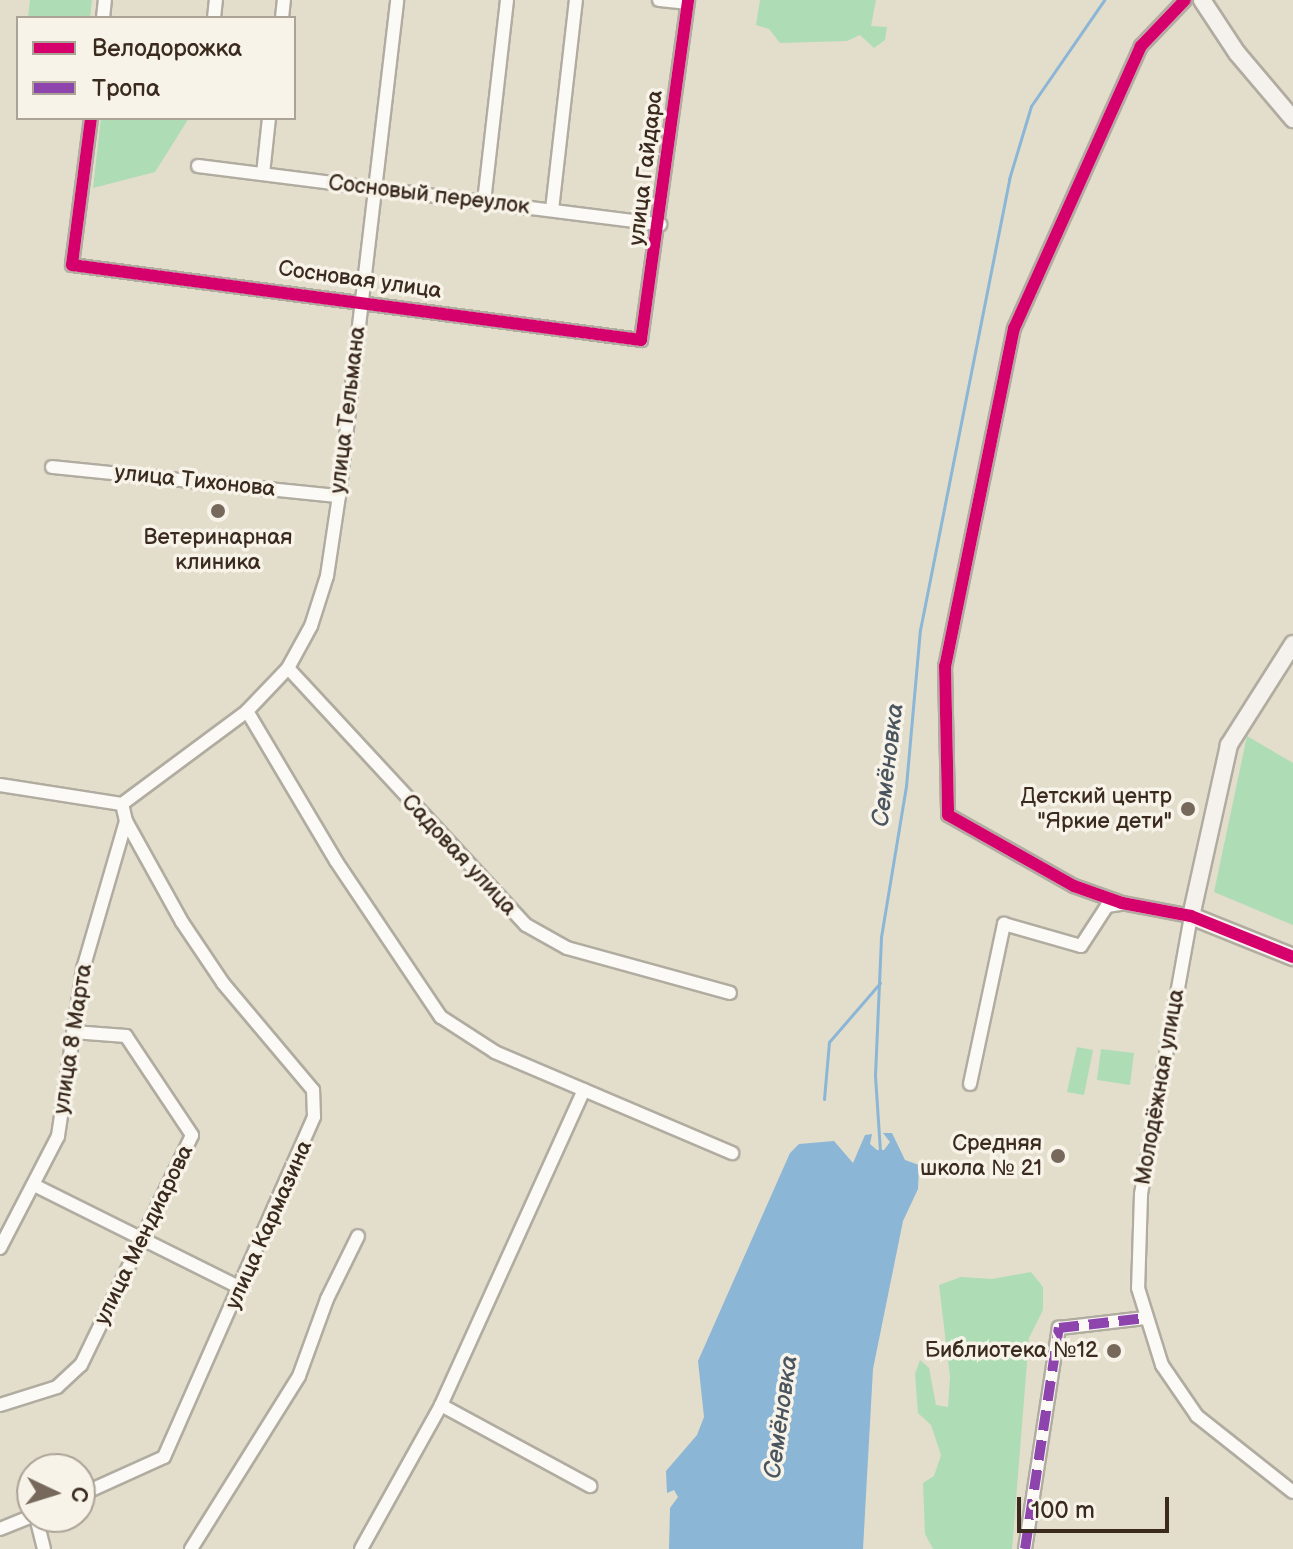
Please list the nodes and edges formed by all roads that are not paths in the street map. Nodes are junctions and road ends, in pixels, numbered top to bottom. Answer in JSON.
{"nodes":[{"id":1,"x":397,"y":0,"type":"edge"},
{"id":2,"x":507,"y":0,"type":"edge"},
{"id":3,"x":576,"y":0,"type":"edge"},
{"id":4,"x":659,"y":0,"type":"edge"},
{"id":5,"x":1185,"y":0,"type":"edge"},
{"id":6,"x":1202,"y":0,"type":"edge"},
{"id":7,"x":688,"y":2,"type":"edge"},
{"id":8,"x":1293,"y":119,"type":"edge"},
{"id":9,"x":91,"y":120,"type":"edge"},
{"id":10,"x":269,"y":120,"type":"edge"},
{"id":11,"x":198,"y":166,"type":"dead end"},
{"id":12,"x":263,"y":174,"type":"junction"},
{"id":13,"x":375,"y":188,"type":"junction"},
{"id":14,"x":484,"y":202,"type":"junction"},
{"id":15,"x":552,"y":210,"type":"junction"},
{"id":16,"x":660,"y":224,"type":"junction"},
{"id":17,"x":361,"y":299,"type":"junction"},
{"id":18,"x":641,"y":340,"type":"joint"},
{"id":19,"x":52,"y":467,"type":"dead end"},
{"id":20,"x":339,"y":496,"type":"junction"},
{"id":21,"x":1293,"y":644,"type":"edge"},
{"id":22,"x":288,"y":668,"type":"junction"},
{"id":23,"x":247,"y":711,"type":"junction"},
{"id":24,"x":0,"y":785,"type":"edge"},
{"id":25,"x":122,"y":804,"type":"junction"},
{"id":26,"x":126,"y":821,"type":"junction"},
{"id":27,"x":1122,"y":903,"type":"junction"},
{"id":28,"x":1191,"y":916,"type":"junction"},
{"id":29,"x":1293,"y":957,"type":"edge"},
{"id":30,"x":730,"y":993,"type":"dead end"},
{"id":31,"x":73,"y":1032,"type":"junction"},
{"id":32,"x":970,"y":1084,"type":"dead end"},
{"id":33,"x":584,"y":1090,"type":"junction"},
{"id":34,"x":732,"y":1153,"type":"dead end"},
{"id":35,"x":36,"y":1186,"type":"junction"},
{"id":36,"x":358,"y":1236,"type":"dead end"},
{"id":37,"x":142,"y":1239,"type":"junction"},
{"id":38,"x":0,"y":1248,"type":"edge"},
{"id":39,"x":241,"y":1288,"type":"junction"},
{"id":40,"x":1145,"y":1318,"type":"junction"},
{"id":41,"x":0,"y":1405,"type":"edge"},
{"id":42,"x":441,"y":1405,"type":"junction"},
{"id":43,"x":590,"y":1486,"type":"dead end"},
{"id":44,"x":96,"y":1488,"type":"edge"},
{"id":45,"x":1293,"y":1492,"type":"edge"},
{"id":46,"x":191,"y":1549,"type":"edge"},
{"id":47,"x":361,"y":1549,"type":"edge"},
{"id":48,"x":1025,"y":1549,"type":"edge"}],
"edges":[{"from":1,"to":13,"type":"street","name":"улица Тельмана"},
{"from":2,"to":14,"type":"street"},
{"from":3,"to":15,"type":"street"},
{"from":4,"to":7,"type":"street"},
{"from":5,"to":27,"type":"street"},
{"from":6,"to":8,"type":"street"},
{"from":7,"to":16,"type":"street","name":"улица Гайдара"},
{"from":9,"to":17,"type":"street","name":"Сосновая улица"},
{"from":10,"to":12,"type":"street"},
{"from":11,"to":12,"type":"street","name":"Сосновый переулок"},
{"from":12,"to":13,"type":"street","name":"Сосновый переулок"},
{"from":13,"to":14,"type":"street","name":"Сосновый переулок"},
{"from":13,"to":17,"type":"street","name":"улица Тельмана"},
{"from":14,"to":15,"type":"street","name":"Сосновый переулок"},
{"from":15,"to":16,"type":"street","name":"Сосновый переулок"},
{"from":16,"to":18,"type":"street","name":"улица Гайдара"},
{"from":17,"to":18,"type":"street","name":"Сосновая улица"},
{"from":17,"to":20,"type":"street","name":"улица Тельмана"},
{"from":19,"to":20,"type":"street","name":"улица Тихонова"},
{"from":20,"to":22,"type":"street","name":"улица Тельмана"},
{"from":21,"to":28,"type":"street","name":"Молодёжная улица"},
{"from":22,"to":23,"type":"street"},
{"from":22,"to":30,"type":"street","name":"Садовая улица"},
{"from":23,"to":25,"type":"street"},
{"from":23,"to":33,"type":"street"},
{"from":24,"to":25,"type":"street"},
{"from":25,"to":26,"type":"street","name":"улица Кармазина"},
{"from":26,"to":31,"type":"street","name":"улица 8 Марта"},
{"from":26,"to":39,"type":"street","name":"улица Кармазина"},
{"from":27,"to":28,"type":"street"},
{"from":27,"to":32,"type":"street"},
{"from":28,"to":29,"type":"street"},
{"from":28,"to":40,"type":"street","name":"Молодёжная улица"},
{"from":31,"to":35,"type":"street","name":"улица 8 Марта"},
{"from":31,"to":37,"type":"street","name":"улица Мендиарова"},
{"from":33,"to":34,"type":"street"},
{"from":33,"to":42,"type":"street"},
{"from":35,"to":37,"type":"street"},
{"from":35,"to":38,"type":"street","name":"улица 8 Марта"},
{"from":36,"to":46,"type":"street"},
{"from":37,"to":39,"type":"street"},
{"from":37,"to":41,"type":"street","name":"улица Мендиарова"},
{"from":39,"to":44,"type":"street","name":"улица Кармазина"},
{"from":40,"to":45,"type":"street","name":"Молодёжная улица"},
{"from":40,"to":48,"type":"street"},
{"from":42,"to":43,"type":"street"},
{"from":42,"to":47,"type":"street"}]}
